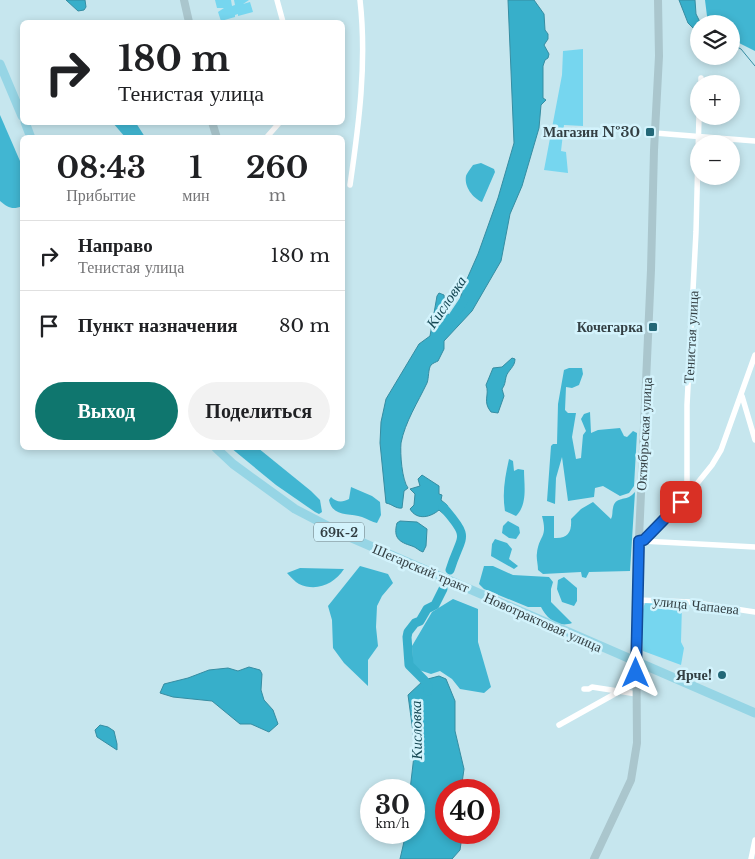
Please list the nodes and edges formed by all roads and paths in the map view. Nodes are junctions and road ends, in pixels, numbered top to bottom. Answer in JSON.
{"nodes":[{"id":1,"x":184,"y":0,"type":"edge"},
{"id":2,"x":277,"y":0,"type":"edge"},
{"id":3,"x":360,"y":0,"type":"edge"},
{"id":4,"x":658,"y":0,"type":"edge"},
{"id":5,"x":189,"y":20,"type":"edge"},
{"id":6,"x":282,"y":20,"type":"edge"},
{"id":7,"x":0,"y":64,"type":"edge"},
{"id":8,"x":20,"y":111,"type":"edge"},
{"id":9,"x":277,"y":125,"type":"edge"},
{"id":10,"x":655,"y":133,"type":"junction"},
{"id":11,"x":269,"y":135,"type":"edge"},
{"id":12,"x":690,"y":135,"type":"edge"},
{"id":13,"x":740,"y":140,"type":"edge"},
{"id":14,"x":755,"y":141,"type":"edge"},
{"id":15,"x":350,"y":185,"type":"dead end"},
{"id":16,"x":697,"y":185,"type":"edge"},
{"id":17,"x":755,"y":355,"type":"edge"},
{"id":18,"x":742,"y":396,"type":"junction"},
{"id":19,"x":755,"y":440,"type":"edge"},
{"id":20,"x":218,"y":450,"type":"edge"},
{"id":21,"x":687,"y":496,"type":"junction"},
{"id":22,"x":642,"y":541,"type":"junction"},
{"id":23,"x":755,"y":547,"type":"edge"},
{"id":24,"x":476,"y":592,"type":"joint"},
{"id":25,"x":637,"y":600,"type":"junction"},
{"id":26,"x":755,"y":612,"type":"edge"},
{"id":27,"x":636,"y":663,"type":"junction"},
{"id":28,"x":584,"y":689,"type":"dead end"},
{"id":29,"x":620,"y":691,"type":"junction"},
{"id":30,"x":637,"y":694,"type":"junction"},
{"id":31,"x":755,"y":714,"type":"edge"},
{"id":32,"x":559,"y":725,"type":"dead end"},
{"id":33,"x":755,"y":840,"type":"edge"},
{"id":34,"x":594,"y":859,"type":"edge"},
{"id":35,"x":751,"y":859,"type":"edge"}],
"edges":[{"from":1,"to":5,"type":"street"},
{"from":2,"to":6,"type":"street"},
{"from":3,"to":15,"type":"street"},
{"from":4,"to":10,"type":"street","name":"Октябрьская улица"},
{"from":7,"to":8,"type":"main road"},
{"from":9,"to":11,"type":"street"},
{"from":10,"to":12,"type":"street"},
{"from":10,"to":22,"type":"street","name":"Октябрьская улица"},
{"from":13,"to":14,"type":"street"},
{"from":16,"to":21,"type":"street","name":"Тенистая улица"},
{"from":17,"to":18,"type":"street"},
{"from":18,"to":19,"type":"street"},
{"from":18,"to":21,"type":"street"},
{"from":20,"to":24,"type":"main road","name":"Шегарский тракт","number":"69К-2"},
{"from":21,"to":22,"type":"street"},
{"from":22,"to":23,"type":"street"},
{"from":22,"to":25,"type":"street","name":"Октябрьская улица"},
{"from":24,"to":27,"type":"main road","name":"Новотрактовая улица","number":"69К-2"},
{"from":25,"to":26,"type":"street","name":"улица Чапаева"},
{"from":25,"to":27,"type":"street","name":"Октябрьская улица"},
{"from":27,"to":30,"type":"street","name":"Октябрьская улица"},
{"from":27,"to":31,"type":"main road","number":"69К-2"},
{"from":28,"to":29,"type":"street"},
{"from":29,"to":30,"type":"street"},
{"from":29,"to":32,"type":"street"},
{"from":30,"to":34,"type":"street","name":"Октябрьская улица"},
{"from":33,"to":35,"type":"street"}]}
